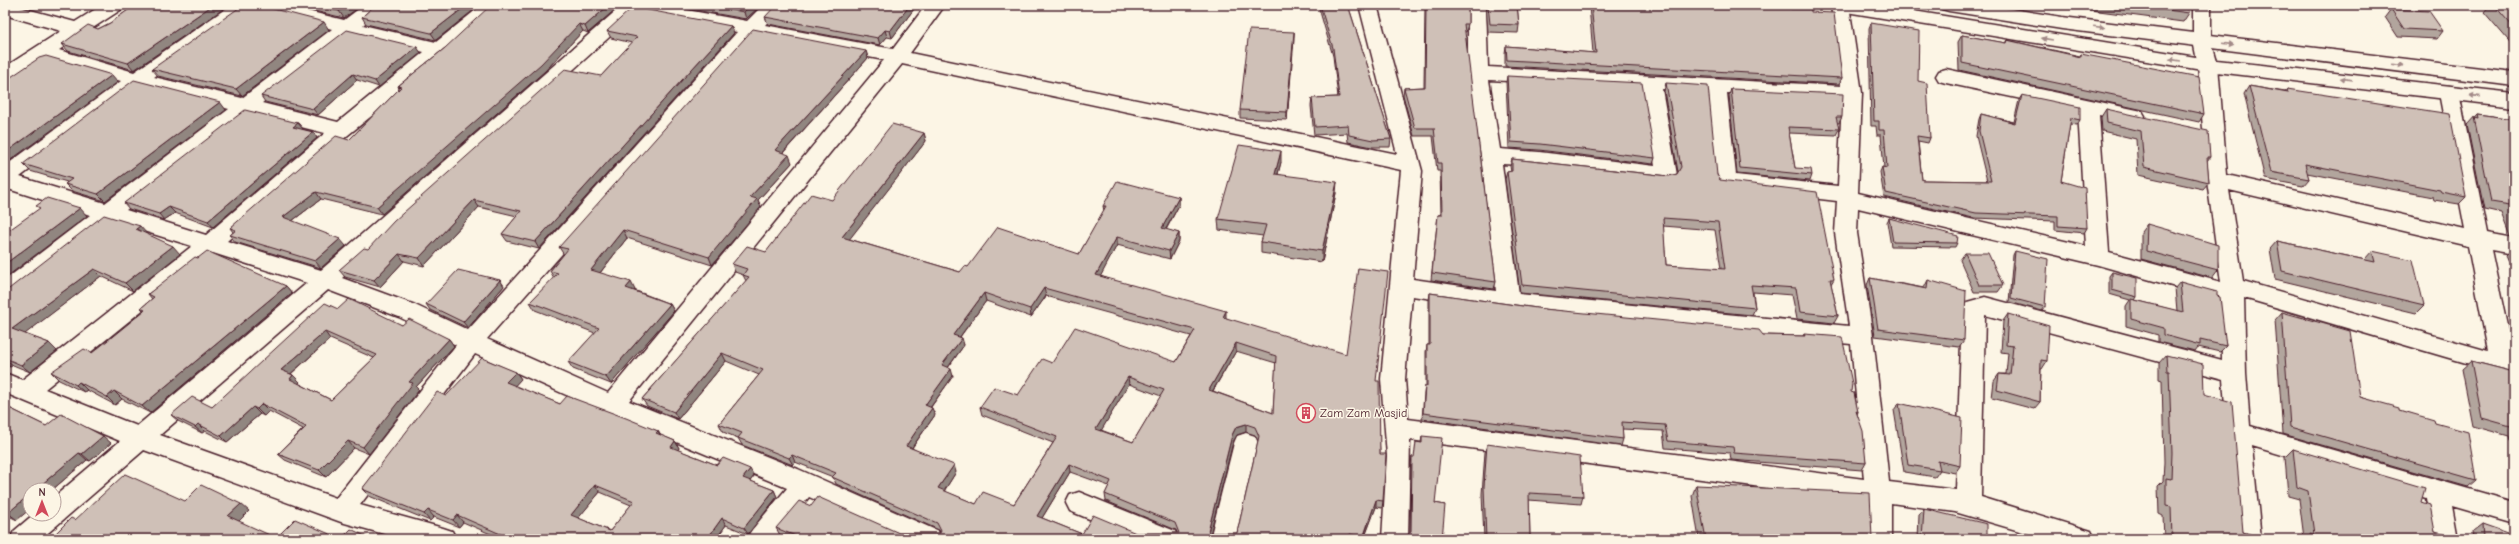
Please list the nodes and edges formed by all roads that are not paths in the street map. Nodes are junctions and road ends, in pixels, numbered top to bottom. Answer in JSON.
{"nodes":[{"id":1,"x":115,"y":5,"type":"edge"},
{"id":2,"x":244,"y":5,"type":"edge"},
{"id":3,"x":259,"y":5,"type":"edge"},
{"id":4,"x":376,"y":5,"type":"edge"},
{"id":5,"x":494,"y":5,"type":"edge"},
{"id":6,"x":630,"y":5,"type":"edge"},
{"id":7,"x":774,"y":5,"type":"edge"},
{"id":8,"x":936,"y":5,"type":"edge"},
{"id":9,"x":1368,"y":5,"type":"edge"},
{"id":10,"x":1477,"y":5,"type":"edge"},
{"id":11,"x":1840,"y":5,"type":"edge"},
{"id":12,"x":1949,"y":5,"type":"edge"},
{"id":13,"x":2202,"y":5,"type":"edge"},
{"id":14,"x":5,"y":9,"type":"edge"},
{"id":15,"x":348,"y":27,"type":"junction"},
{"id":16,"x":77,"y":29,"type":"junction"},
{"id":17,"x":750,"y":29,"type":"junction"},
{"id":18,"x":2202,"y":41,"type":"junction"},
{"id":19,"x":441,"y":50,"type":"junction"},
{"id":20,"x":42,"y":52,"type":"junction"},
{"id":21,"x":897,"y":58,"type":"junction"},
{"id":22,"x":2208,"y":65,"type":"junction"},
{"id":23,"x":1478,"y":73,"type":"junction"},
{"id":24,"x":5,"y":76,"type":"edge"},
{"id":25,"x":1946,"y":76,"type":"dead end"},
{"id":26,"x":137,"y":79,"type":"junction"},
{"id":27,"x":2514,"y":79,"type":"edge"},
{"id":28,"x":1651,"y":83,"type":"junction"},
{"id":29,"x":1716,"y":86,"type":"junction"},
{"id":30,"x":1852,"y":93,"type":"junction"},
{"id":31,"x":2449,"y":93,"type":"junction"},
{"id":32,"x":2514,"y":100,"type":"edge"},
{"id":33,"x":2088,"y":106,"type":"junction"},
{"id":34,"x":245,"y":107,"type":"junction"},
{"id":35,"x":2155,"y":120,"type":"edge"},
{"id":36,"x":2192,"y":128,"type":"edge"},
{"id":37,"x":341,"y":130,"type":"junction"},
{"id":38,"x":2214,"y":133,"type":"junction"},
{"id":39,"x":1491,"y":156,"type":"junction"},
{"id":40,"x":1409,"y":164,"type":"junction"},
{"id":41,"x":5,"y":176,"type":"edge"},
{"id":42,"x":5,"y":180,"type":"edge"},
{"id":43,"x":2216,"y":180,"type":"junction"},
{"id":44,"x":1848,"y":196,"type":"junction"},
{"id":45,"x":106,"y":213,"type":"junction"},
{"id":46,"x":2478,"y":240,"type":"junction"},
{"id":47,"x":210,"y":244,"type":"junction"},
{"id":48,"x":2514,"y":246,"type":"edge"},
{"id":49,"x":2098,"y":257,"type":"junction"},
{"id":50,"x":325,"y":280,"type":"junction"},
{"id":51,"x":1400,"y":286,"type":"junction"},
{"id":52,"x":2232,"y":290,"type":"junction"},
{"id":53,"x":5,"y":292,"type":"edge"},
{"id":54,"x":1508,"y":299,"type":"junction"},
{"id":55,"x":1862,"y":336,"type":"junction"},
{"id":56,"x":471,"y":342,"type":"junction"},
{"id":57,"x":2508,"y":365,"type":"edge"},
{"id":58,"x":2234,"y":372,"type":"junction"},
{"id":59,"x":14,"y":388,"type":"edge"},
{"id":60,"x":612,"y":405,"type":"junction"},
{"id":61,"x":1398,"y":428,"type":"junction"},
{"id":62,"x":2240,"y":433,"type":"junction"},
{"id":63,"x":140,"y":438,"type":"junction"},
{"id":64,"x":1246,"y":443,"type":"dead end"},
{"id":65,"x":805,"y":484,"type":"junction"},
{"id":66,"x":2437,"y":490,"type":"junction"},
{"id":67,"x":1878,"y":492,"type":"junction"},
{"id":68,"x":1079,"y":503,"type":"dead end"},
{"id":69,"x":1968,"y":504,"type":"junction"},
{"id":70,"x":62,"y":505,"type":"edge"},
{"id":71,"x":341,"y":511,"type":"junction"},
{"id":72,"x":2514,"y":513,"type":"edge"},
{"id":73,"x":43,"y":522,"type":"edge"},
{"id":74,"x":23,"y":539,"type":"edge"},
{"id":75,"x":443,"y":539,"type":"edge"},
{"id":76,"x":760,"y":539,"type":"edge"},
{"id":77,"x":929,"y":539,"type":"edge"},
{"id":78,"x":1166,"y":539,"type":"edge"},
{"id":79,"x":1223,"y":539,"type":"edge"},
{"id":80,"x":1395,"y":539,"type":"edge"},
{"id":81,"x":1878,"y":539,"type":"edge"},
{"id":82,"x":2082,"y":539,"type":"edge"},
{"id":83,"x":2248,"y":539,"type":"edge"},
{"id":84,"x":2445,"y":539,"type":"edge"}],
"edges":[{"from":1,"to":16,"type":"street"},
{"from":2,"to":26,"type":"street"},
{"from":3,"to":15,"type":"street"},
{"from":4,"to":15,"type":"street"},
{"from":5,"to":19,"type":"street"},
{"from":6,"to":17,"type":"street"},
{"from":6,"to":50,"type":"street"},
{"from":7,"to":17,"type":"street"},
{"from":8,"to":21,"type":"street"},
{"from":9,"to":40,"type":"street"},
{"from":10,"to":23,"type":"street"},
{"from":22,"to":11,"type":"street","one_way":true},
{"from":11,"to":30,"type":"street"},
{"from":12,"to":18,"type":"street","one_way":true},
{"from":13,"to":18,"type":"street"},
{"from":14,"to":16,"type":"street"},
{"from":15,"to":19,"type":"street"},
{"from":15,"to":34,"type":"street"},
{"from":16,"to":20,"type":"street"},
{"from":17,"to":21,"type":"street"},
{"from":17,"to":56,"type":"street"},
{"from":18,"to":22,"type":"street"},
{"from":18,"to":27,"type":"street","one_way":true},
{"from":19,"to":37,"type":"street"},
{"from":20,"to":24,"type":"street"},
{"from":20,"to":26,"type":"street"},
{"from":21,"to":40,"type":"street"},
{"from":21,"to":60,"type":"street"},
{"from":31,"to":22,"type":"street","one_way":true},
{"from":22,"to":38,"type":"street"},
{"from":23,"to":28,"type":"street"},
{"from":23,"to":39,"type":"street"},
{"from":25,"to":33,"type":"street"},
{"from":26,"to":34,"type":"street"},
{"from":26,"to":41,"type":"street"},
{"from":28,"to":29,"type":"street"},
{"from":28,"to":39,"type":"street"},
{"from":29,"to":30,"type":"street"},
{"from":29,"to":44,"type":"street"},
{"from":30,"to":44,"type":"street"},
{"from":32,"to":31,"type":"street","one_way":true},
{"from":31,"to":46,"type":"street"},
{"from":33,"to":35,"type":"street"},
{"from":33,"to":49,"type":"street"},
{"from":34,"to":37,"type":"street"},
{"from":34,"to":45,"type":"street"},
{"from":36,"to":38,"type":"street"},
{"from":37,"to":47,"type":"street"},
{"from":38,"to":43,"type":"street"},
{"from":39,"to":54,"type":"street"},
{"from":40,"to":51,"type":"street"},
{"from":42,"to":45,"type":"street"},
{"from":43,"to":46,"type":"street"},
{"from":43,"to":52,"type":"street"},
{"from":44,"to":49,"type":"street"},
{"from":44,"to":55,"type":"street"},
{"from":45,"to":47,"type":"street"},
{"from":45,"to":53,"type":"street"},
{"from":46,"to":48,"type":"street"},
{"from":46,"to":57,"type":"street"},
{"from":47,"to":50,"type":"street"},
{"from":47,"to":59,"type":"street"},
{"from":49,"to":52,"type":"street"},
{"from":50,"to":56,"type":"street"},
{"from":50,"to":63,"type":"street"},
{"from":51,"to":54,"type":"street"},
{"from":51,"to":61,"type":"street"},
{"from":52,"to":57,"type":"street"},
{"from":52,"to":58,"type":"street"},
{"from":54,"to":55,"type":"street"},
{"from":55,"to":67,"type":"street"},
{"from":56,"to":60,"type":"street"},
{"from":56,"to":71,"type":"street"},
{"from":58,"to":62,"type":"street"},
{"from":58,"to":69,"type":"street"},
{"from":59,"to":63,"type":"street"},
{"from":60,"to":65,"type":"street"},
{"from":61,"to":67,"type":"street"},
{"from":61,"to":80,"type":"street"},
{"from":62,"to":66,"type":"street"},
{"from":62,"to":83,"type":"street"},
{"from":63,"to":70,"type":"street"},
{"from":63,"to":71,"type":"street"},
{"from":64,"to":79,"type":"street"},
{"from":65,"to":76,"type":"street"},
{"from":65,"to":77,"type":"street"},
{"from":66,"to":72,"type":"street"},
{"from":66,"to":84,"type":"street"},
{"from":67,"to":69,"type":"street"},
{"from":67,"to":81,"type":"street"},
{"from":68,"to":78,"type":"street"},
{"from":69,"to":82,"type":"street"},
{"from":71,"to":75,"type":"street"},
{"from":73,"to":74,"type":"street"}]}
